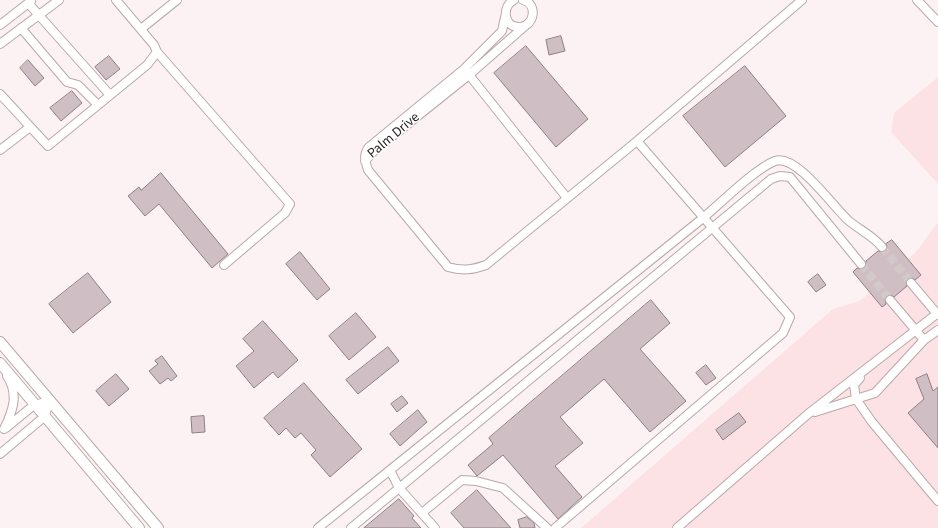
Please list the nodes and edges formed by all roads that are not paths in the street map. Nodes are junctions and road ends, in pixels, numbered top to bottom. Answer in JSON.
{"nodes":[{"id":1,"x":59,"y":0,"type":"edge"},
{"id":2,"x":116,"y":0,"type":"edge"},
{"id":3,"x":177,"y":0,"type":"edge"},
{"id":4,"x":503,"y":0,"type":"edge"},
{"id":5,"x":514,"y":0,"type":"edge"},
{"id":6,"x":525,"y":0,"type":"edge"},
{"id":7,"x":802,"y":0,"type":"edge"},
{"id":8,"x":917,"y":0,"type":"edge"},
{"id":9,"x":30,"y":1,"type":"edge"},
{"id":10,"x":505,"y":13,"type":"junction"},
{"id":11,"x":38,"y":15,"type":"junction"},
{"id":12,"x":938,"y":22,"type":"edge"},
{"id":13,"x":0,"y":25,"type":"edge"},
{"id":14,"x":525,"y":26,"type":"junction"},
{"id":15,"x":21,"y":28,"type":"junction"},
{"id":16,"x":141,"y":29,"type":"junction"},
{"id":17,"x":0,"y":44,"type":"edge"},
{"id":18,"x":157,"y":52,"type":"junction"},
{"id":19,"x":466,"y":72,"type":"junction"},
{"id":20,"x":0,"y":94,"type":"edge"},
{"id":21,"x":110,"y":95,"type":"junction"},
{"id":22,"x":98,"y":105,"type":"junction"},
{"id":23,"x":30,"y":127,"type":"junction"},
{"id":24,"x":637,"y":141,"type":"junction"},
{"id":25,"x":0,"y":150,"type":"edge"},
{"id":26,"x":567,"y":198,"type":"junction"},
{"id":27,"x":703,"y":218,"type":"junction"},
{"id":28,"x":713,"y":229,"type":"junction"},
{"id":29,"x":882,"y":248,"type":"tunnel mouth"},
{"id":30,"x":861,"y":264,"type":"tunnel mouth"},
{"id":31,"x":224,"y":265,"type":"dead end"},
{"id":32,"x":911,"y":283,"type":"tunnel mouth"},
{"id":33,"x":890,"y":300,"type":"tunnel mouth"},
{"id":34,"x":938,"y":314,"type":"edge"},
{"id":35,"x":916,"y":330,"type":"junction"},
{"id":36,"x":938,"y":330,"type":"edge"},
{"id":37,"x":924,"y":340,"type":"junction"},
{"id":38,"x":0,"y":342,"type":"edge"},
{"id":39,"x":0,"y":363,"type":"edge"},
{"id":40,"x":870,"y":366,"type":"junction"},
{"id":41,"x":0,"y":368,"type":"edge"},
{"id":42,"x":856,"y":399,"type":"junction"},
{"id":43,"x":50,"y":401,"type":"junction"},
{"id":44,"x":34,"y":405,"type":"junction"},
{"id":45,"x":808,"y":414,"type":"junction"},
{"id":46,"x":44,"y":417,"type":"junction"},
{"id":47,"x":2,"y":431,"type":"edge"},
{"id":48,"x":0,"y":454,"type":"edge"},
{"id":49,"x":390,"y":470,"type":"junction"},
{"id":50,"x":399,"y":488,"type":"junction"},
{"id":51,"x":938,"y":501,"type":"edge"},
{"id":52,"x":422,"y":513,"type":"junction"},
{"id":53,"x":139,"y":528,"type":"edge"},
{"id":54,"x":158,"y":528,"type":"edge"},
{"id":55,"x":318,"y":528,"type":"edge"},
{"id":56,"x":351,"y":528,"type":"edge"},
{"id":57,"x":435,"y":528,"type":"edge"},
{"id":58,"x":547,"y":528,"type":"edge"},
{"id":59,"x":555,"y":528,"type":"edge"},
{"id":60,"x":677,"y":528,"type":"edge"}],
"edges":[{"from":1,"to":11,"type":"street"},
{"from":2,"to":16,"type":"street"},
{"from":3,"to":16,"type":"street"},
{"from":4,"to":10,"type":"street"},
{"from":5,"to":10,"type":"street","name":"Palm Drive"},
{"from":6,"to":14,"type":"street","name":"Palm Drive"},
{"from":7,"to":24,"type":"street"},
{"from":8,"to":12,"type":"street"},
{"from":9,"to":11,"type":"street"},
{"from":9,"to":13,"type":"street"},
{"from":10,"to":14,"type":"street"},
{"from":10,"to":19,"type":"street","name":"Palm Drive"},
{"from":11,"to":15,"type":"street"},
{"from":11,"to":21,"type":"street"},
{"from":14,"to":19,"type":"street","name":"Palm Drive"},
{"from":15,"to":17,"type":"street"},
{"from":15,"to":22,"type":"street"},
{"from":16,"to":18,"type":"street"},
{"from":18,"to":21,"type":"street"},
{"from":18,"to":31,"type":"street"},
{"from":19,"to":26,"type":"street"},
{"from":19,"to":26,"type":"street","name":"Palm Drive"},
{"from":20,"to":23,"type":"street"},
{"from":21,"to":22,"type":"street"},
{"from":22,"to":23,"type":"street"},
{"from":23,"to":25,"type":"street"},
{"from":24,"to":26,"type":"street"},
{"from":24,"to":27,"type":"street"},
{"from":27,"to":28,"type":"street"},
{"from":27,"to":29,"type":"street"},
{"from":27,"to":49,"type":"street"},
{"from":28,"to":30,"type":"street"},
{"from":28,"to":50,"type":"street"},
{"from":28,"to":59,"type":"street"},
{"from":32,"to":34,"type":"street"},
{"from":33,"to":35,"type":"street"},
{"from":34,"to":35,"type":"street"},
{"from":35,"to":37,"type":"street"},
{"from":35,"to":40,"type":"street"},
{"from":36,"to":37,"type":"street"},
{"from":37,"to":42,"type":"street"},
{"from":38,"to":43,"type":"main road"},
{"from":39,"to":44,"type":"main road"},
{"from":40,"to":42,"type":"street"},
{"from":40,"to":45,"type":"street"},
{"from":41,"to":47,"type":"street"},
{"from":42,"to":45,"type":"street"},
{"from":42,"to":51,"type":"street"},
{"from":43,"to":44,"type":"street"},
{"from":43,"to":46,"type":"street"},
{"from":43,"to":54,"type":"main road"},
{"from":44,"to":46,"type":"main road"},
{"from":44,"to":47,"type":"street"},
{"from":45,"to":60,"type":"street"},
{"from":46,"to":48,"type":"street"},
{"from":46,"to":53,"type":"main road"},
{"from":49,"to":50,"type":"street"},
{"from":49,"to":55,"type":"street"},
{"from":50,"to":52,"type":"street"},
{"from":50,"to":56,"type":"street"},
{"from":52,"to":57,"type":"street"},
{"from":52,"to":58,"type":"street"}]}
